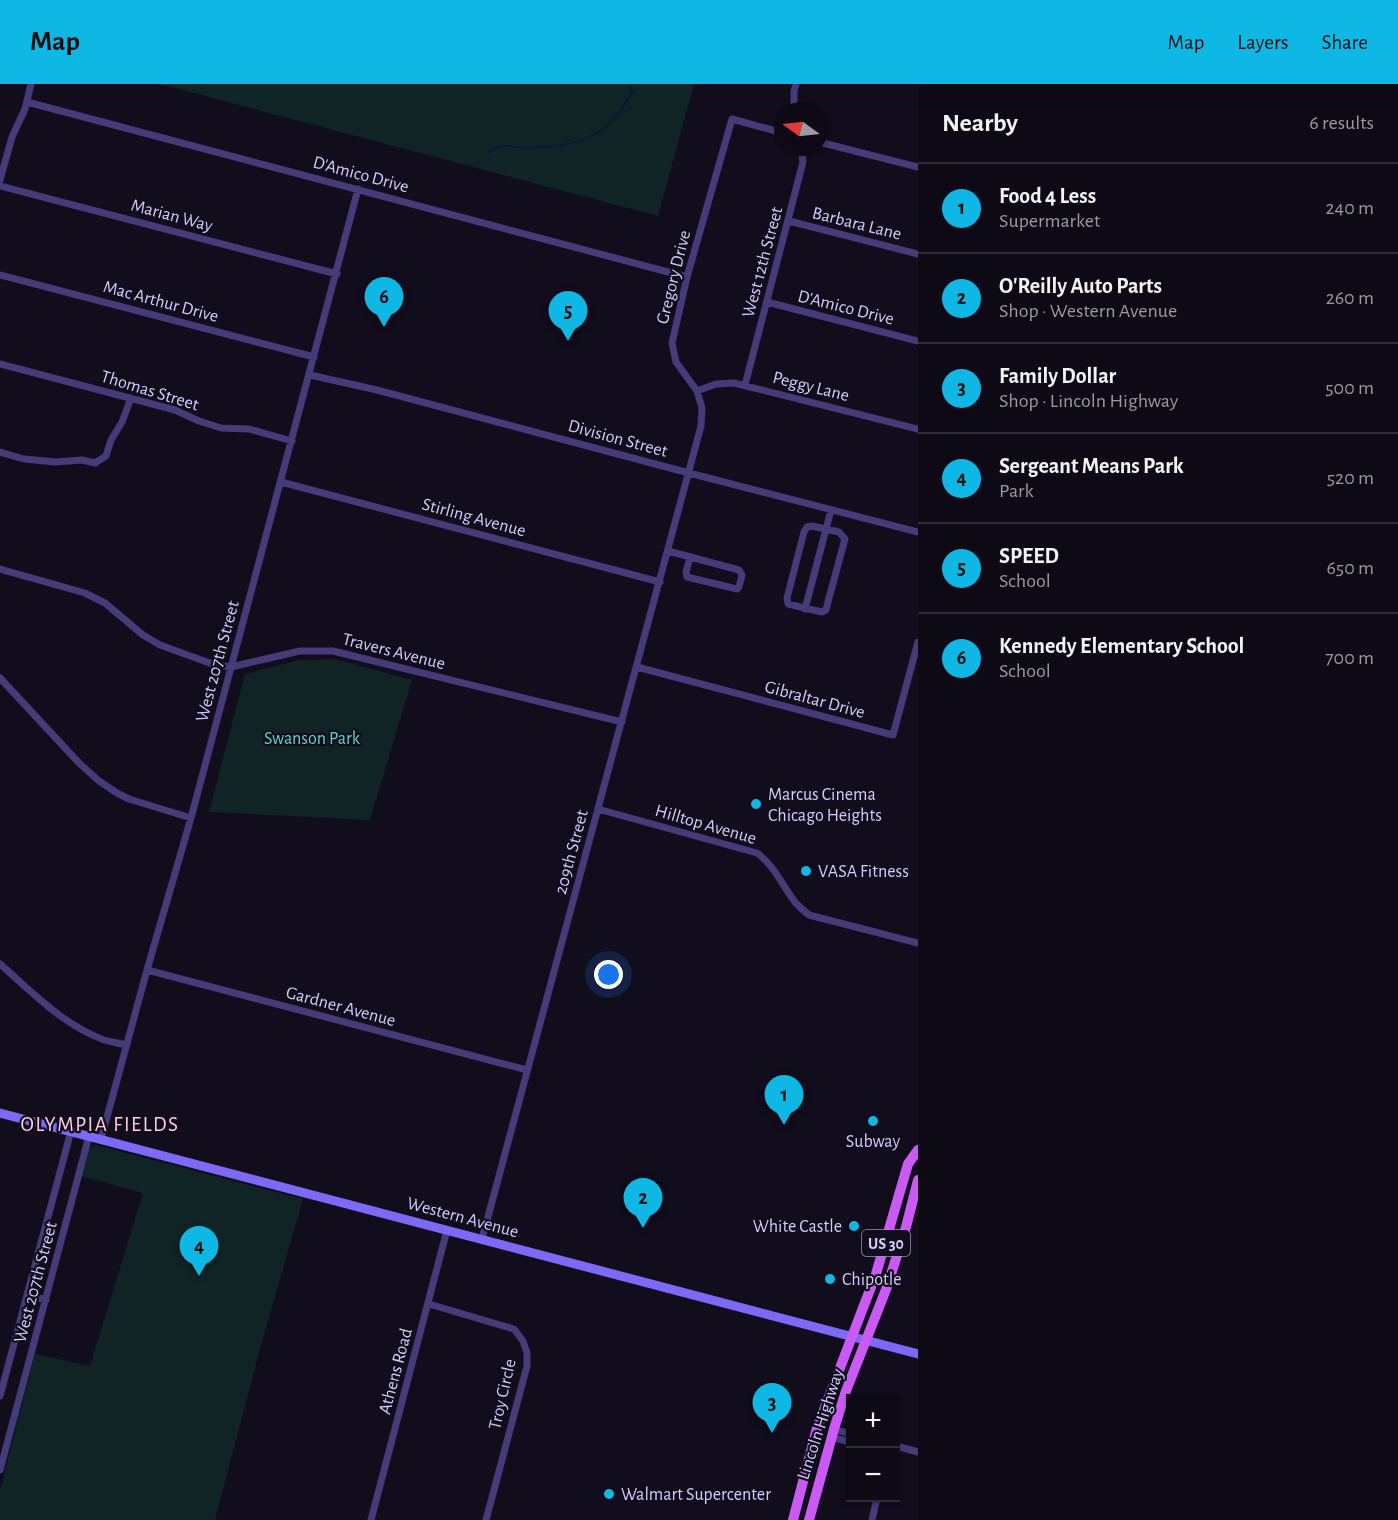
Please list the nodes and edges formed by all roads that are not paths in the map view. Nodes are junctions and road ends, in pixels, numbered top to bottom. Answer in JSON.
{"nodes":[{"id":1,"x":31,"y":84,"type":"edge"},
{"id":2,"x":796,"y":84,"type":"edge"},
{"id":3,"x":27,"y":102,"type":"junction"},
{"id":4,"x":794,"y":102,"type":"edge"},
{"id":5,"x":774,"y":130,"type":"edge"},
{"id":6,"x":828,"y":144,"type":"edge"},
{"id":7,"x":802,"y":156,"type":"edge"},
{"id":8,"x":918,"y":167,"type":"edge"},
{"id":9,"x":0,"y":180,"type":"edge"},
{"id":10,"x":0,"y":186,"type":"edge"},
{"id":11,"x":358,"y":189,"type":"junction"},
{"id":12,"x":789,"y":221,"type":"junction"},
{"id":13,"x":918,"y":254,"type":"edge"},
{"id":14,"x":337,"y":274,"type":"junction"},
{"id":15,"x":0,"y":275,"type":"edge"},
{"id":16,"x":687,"y":277,"type":"junction"},
{"id":17,"x":767,"y":302,"type":"junction"},
{"id":18,"x":918,"y":341,"type":"edge"},
{"id":19,"x":314,"y":357,"type":"junction"},
{"id":20,"x":0,"y":364,"type":"edge"},
{"id":21,"x":310,"y":375,"type":"junction"},
{"id":22,"x":746,"y":385,"type":"junction"},
{"id":23,"x":697,"y":391,"type":"junction"},
{"id":24,"x":131,"y":398,"type":"junction"},
{"id":25,"x":918,"y":429,"type":"edge"},
{"id":26,"x":292,"y":441,"type":"junction"},
{"id":27,"x":0,"y":452,"type":"edge"},
{"id":28,"x":688,"y":473,"type":"junction"},
{"id":29,"x":281,"y":482,"type":"junction"},
{"id":30,"x":831,"y":510,"type":"junction"},
{"id":31,"x":918,"y":523,"type":"edge"},
{"id":32,"x":826,"y":529,"type":"junction"},
{"id":33,"x":917,"y":532,"type":"edge"},
{"id":34,"x":668,"y":551,"type":"junction"},
{"id":35,"x":690,"y":557,"type":"junction"},
{"id":36,"x":0,"y":569,"type":"edge"},
{"id":37,"x":660,"y":582,"type":"junction"},
{"id":38,"x":805,"y":609,"type":"junction"},
{"id":39,"x":918,"y":642,"type":"edge"},
{"id":40,"x":231,"y":667,"type":"junction"},
{"id":41,"x":637,"y":667,"type":"junction"},
{"id":42,"x":0,"y":678,"type":"edge"},
{"id":43,"x":622,"y":722,"type":"junction"},
{"id":44,"x":598,"y":809,"type":"junction"},
{"id":45,"x":191,"y":818,"type":"junction"},
{"id":46,"x":918,"y":943,"type":"edge"},
{"id":47,"x":0,"y":964,"type":"edge"},
{"id":48,"x":147,"y":970,"type":"junction"},
{"id":49,"x":127,"y":1045,"type":"junction"},
{"id":50,"x":527,"y":1070,"type":"junction"},
{"id":51,"x":0,"y":1113,"type":"edge"},
{"id":52,"x":71,"y":1131,"type":"junction"},
{"id":53,"x":89,"y":1136,"type":"junction"},
{"id":54,"x":101,"y":1139,"type":"junction"},
{"id":55,"x":918,"y":1150,"type":"edge"},
{"id":56,"x":918,"y":1180,"type":"edge"},
{"id":57,"x":447,"y":1230,"type":"junction"},
{"id":58,"x":482,"y":1239,"type":"junction"},
{"id":59,"x":27,"y":1295,"type":"junction"},
{"id":60,"x":46,"y":1300,"type":"junction"},
{"id":61,"x":429,"y":1304,"type":"junction"},
{"id":62,"x":852,"y":1336,"type":"junction"},
{"id":63,"x":867,"y":1340,"type":"junction"},
{"id":64,"x":918,"y":1354,"type":"edge"},
{"id":65,"x":0,"y":1396,"type":"edge"},
{"id":66,"x":832,"y":1433,"type":"junction"},
{"id":67,"x":846,"y":1434,"type":"edge"},
{"id":68,"x":846,"y":1440,"type":"edge"},
{"id":69,"x":900,"y":1447,"type":"edge"},
{"id":70,"x":3,"y":1450,"type":"edge"},
{"id":71,"x":918,"y":1452,"type":"edge"},
{"id":72,"x":0,"y":1470,"type":"edge"},
{"id":73,"x":876,"y":1502,"type":"edge"},
{"id":74,"x":371,"y":1520,"type":"edge"},
{"id":75,"x":486,"y":1520,"type":"edge"},
{"id":76,"x":793,"y":1520,"type":"edge"},
{"id":77,"x":809,"y":1520,"type":"edge"},
{"id":78,"x":872,"y":1520,"type":"edge"}],
"edges":[{"from":1,"to":3,"type":"street"},
{"from":2,"to":4,"type":"street"},
{"from":3,"to":9,"type":"street"},
{"from":3,"to":11,"type":"street","name":"D'Amico Drive"},
{"from":5,"to":16,"type":"street","name":"Gregory Drive"},
{"from":6,"to":8,"type":"street"},
{"from":7,"to":12,"type":"street","name":"West 12th Street"},
{"from":10,"to":14,"type":"street","name":"Marian Way"},
{"from":11,"to":14,"type":"street","name":"West 207th Street"},
{"from":11,"to":16,"type":"street","name":"D'Amico Drive"},
{"from":12,"to":13,"type":"street","name":"Barbara Lane"},
{"from":12,"to":17,"type":"street","name":"West 12th Street"},
{"from":14,"to":19,"type":"street","name":"West 207th Street"},
{"from":15,"to":19,"type":"street","name":"Mac Arthur Drive"},
{"from":16,"to":23,"type":"street","name":"Gregory Drive"},
{"from":17,"to":18,"type":"street","name":"D'Amico Drive"},
{"from":17,"to":22,"type":"street","name":"West 12th Street"},
{"from":19,"to":21,"type":"street","name":"West 207th Street"},
{"from":20,"to":24,"type":"street","name":"Thomas Street"},
{"from":21,"to":26,"type":"street","name":"West 207th Street"},
{"from":21,"to":28,"type":"street","name":"Division Street"},
{"from":22,"to":23,"type":"street","name":"Peggy Lane"},
{"from":22,"to":25,"type":"street","name":"Peggy Lane"},
{"from":23,"to":28,"type":"street","name":"Gregory Drive"},
{"from":24,"to":26,"type":"street","name":"Thomas Street"},
{"from":24,"to":27,"type":"street"},
{"from":26,"to":29,"type":"street","name":"West 207th Street"},
{"from":28,"to":30,"type":"street","name":"Division Street"},
{"from":28,"to":34,"type":"street","name":"209th Street"},
{"from":29,"to":37,"type":"street","name":"Stirling Avenue"},
{"from":29,"to":40,"type":"street","name":"West 207th Street"},
{"from":30,"to":32,"type":"street"},
{"from":30,"to":33,"type":"street","name":"Division Street"},
{"from":31,"to":33,"type":"street"},
{"from":32,"to":38,"type":"street"},
{"from":32,"to":38,"type":"street"},
{"from":32,"to":38,"type":"street"},
{"from":34,"to":35,"type":"street"},
{"from":34,"to":37,"type":"street","name":"209th Street"},
{"from":35,"to":35,"type":"street"},
{"from":36,"to":40,"type":"street","name":"Travers Avenue"},
{"from":37,"to":41,"type":"street","name":"209th Street"},
{"from":39,"to":41,"type":"street","name":"Gibraltar Drive"},
{"from":40,"to":43,"type":"street","name":"Travers Avenue"},
{"from":40,"to":45,"type":"street","name":"West 207th Street"},
{"from":41,"to":43,"type":"street","name":"209th Street"},
{"from":42,"to":45,"type":"street"},
{"from":43,"to":44,"type":"street","name":"209th Street"},
{"from":44,"to":46,"type":"street","name":"Hilltop Avenue"},
{"from":44,"to":50,"type":"street","name":"209th Street"},
{"from":45,"to":48,"type":"street","name":"West 207th Street"},
{"from":47,"to":49,"type":"street"},
{"from":48,"to":49,"type":"street","name":"West 207th Street"},
{"from":48,"to":50,"type":"street","name":"Gardner Avenue"},
{"from":49,"to":54,"type":"street","name":"West 207th Street"},
{"from":50,"to":58,"type":"street","name":"209th Street"},
{"from":51,"to":52,"type":"main road","name":"Western Avenue"},
{"from":52,"to":53,"type":"main road","name":"Western Avenue"},
{"from":52,"to":59,"type":"street","name":"West 207th Street"},
{"from":53,"to":54,"type":"main road","name":"Western Avenue"},
{"from":53,"to":60,"type":"street","name":"West 207th Street"},
{"from":54,"to":57,"type":"main road","name":"Western Avenue"},
{"from":55,"to":62,"type":"main road","number":"US 30"},
{"from":56,"to":63,"type":"main road","number":"US 30"},
{"from":57,"to":58,"type":"main road","name":"Western Avenue"},
{"from":57,"to":61,"type":"street","name":"Athens Road"},
{"from":58,"to":62,"type":"main road","name":"Western Avenue"},
{"from":59,"to":60,"type":"street"},
{"from":59,"to":65,"type":"street","name":"West 207th Street"},
{"from":60,"to":70,"type":"street","name":"West 207th Street"},
{"from":61,"to":74,"type":"street","name":"Athens Road"},
{"from":61,"to":75,"type":"street","name":"Troy Circle"},
{"from":62,"to":63,"type":"main road","name":"Western Avenue"},
{"from":62,"to":76,"type":"main road","name":"Lincoln Highway","number":"US 30"},
{"from":63,"to":64,"type":"main road","name":"Western Avenue"},
{"from":63,"to":66,"type":"main road","name":"Lincoln Highway","number":"US 30"},
{"from":66,"to":67,"type":"street"},
{"from":66,"to":68,"type":"street"},
{"from":66,"to":77,"type":"main road","name":"Lincoln Highway","number":"US 30"},
{"from":69,"to":71,"type":"street"},
{"from":70,"to":72,"type":"street","name":"West 207th Street"},
{"from":73,"to":78,"type":"street"}]}
